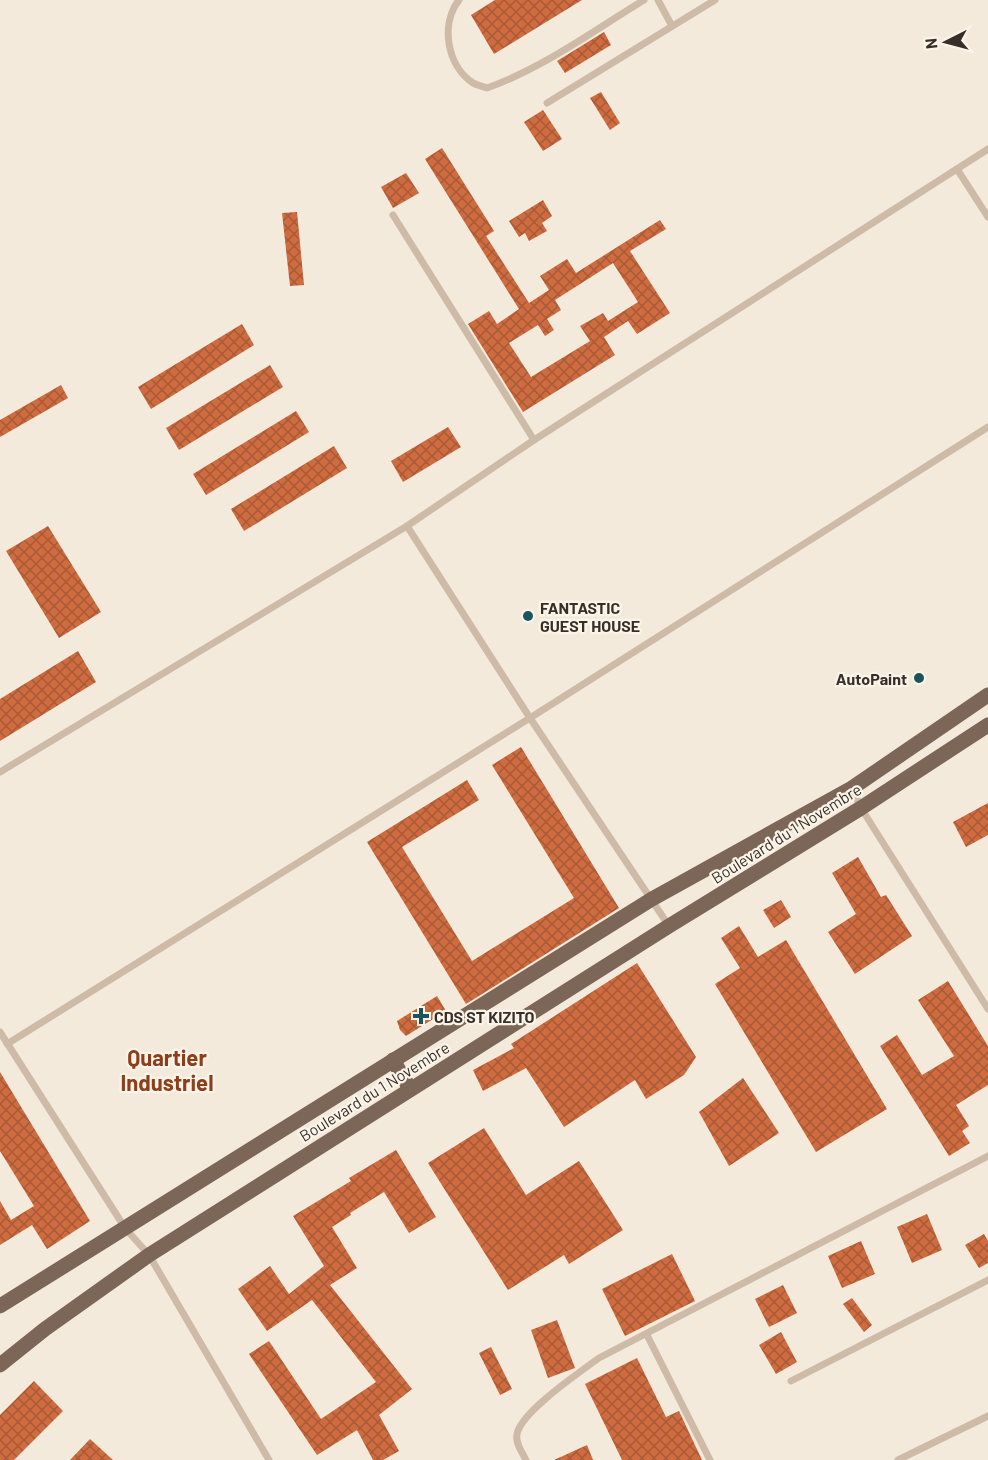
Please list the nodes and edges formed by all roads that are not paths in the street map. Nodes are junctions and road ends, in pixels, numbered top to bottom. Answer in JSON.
{"nodes":[{"id":1,"x":459,"y":0,"type":"edge"},
{"id":2,"x":644,"y":0,"type":"edge"},
{"id":3,"x":658,"y":0,"type":"edge"},
{"id":4,"x":715,"y":0,"type":"edge"},
{"id":5,"x":672,"y":26,"type":"junction"},
{"id":6,"x":547,"y":103,"type":"dead end"},
{"id":7,"x":988,"y":149,"type":"edge"},
{"id":8,"x":957,"y":168,"type":"junction"},
{"id":9,"x":393,"y":215,"type":"dead end"},
{"id":10,"x":988,"y":217,"type":"edge"},
{"id":11,"x":988,"y":427,"type":"edge"},
{"id":12,"x":534,"y":440,"type":"junction"},
{"id":13,"x":407,"y":526,"type":"junction"},
{"id":14,"x":988,"y":695,"type":"edge"},
{"id":15,"x":530,"y":718,"type":"junction"},
{"id":16,"x":988,"y":724,"type":"edge"},
{"id":17,"x":0,"y":772,"type":"edge"},
{"id":18,"x":852,"y":788,"type":"junction"},
{"id":19,"x":861,"y":808,"type":"junction"},
{"id":20,"x":652,"y":899,"type":"junction"},
{"id":21,"x":669,"y":926,"type":"junction"},
{"id":22,"x":988,"y":1009,"type":"edge"},
{"id":23,"x":0,"y":1032,"type":"edge"},
{"id":24,"x":7,"y":1044,"type":"junction"},
{"id":25,"x":393,"y":1060,"type":"junction"},
{"id":26,"x":410,"y":1089,"type":"junction"},
{"id":27,"x":988,"y":1156,"type":"edge"},
{"id":28,"x":125,"y":1228,"type":"junction"},
{"id":29,"x":149,"y":1255,"type":"junction"},
{"id":30,"x":988,"y":1280,"type":"edge"},
{"id":31,"x":0,"y":1306,"type":"edge"},
{"id":32,"x":647,"y":1335,"type":"junction"},
{"id":33,"x":0,"y":1365,"type":"edge"},
{"id":34,"x":791,"y":1381,"type":"dead end"},
{"id":35,"x":988,"y":1416,"type":"edge"},
{"id":36,"x":270,"y":1460,"type":"edge"},
{"id":37,"x":526,"y":1460,"type":"edge"},
{"id":38,"x":710,"y":1460,"type":"edge"},
{"id":39,"x":898,"y":1460,"type":"edge"}],
"edges":[{"from":1,"to":2,"type":"lane"},
{"from":3,"to":5,"type":"lane"},
{"from":4,"to":5,"type":"lane"},
{"from":5,"to":6,"type":"lane"},
{"from":7,"to":8,"type":"lane"},
{"from":8,"to":10,"type":"lane"},
{"from":8,"to":12,"type":"lane"},
{"from":9,"to":12,"type":"lane"},
{"from":11,"to":15,"type":"lane"},
{"from":12,"to":13,"type":"lane"},
{"from":13,"to":15,"type":"lane"},
{"from":13,"to":17,"type":"lane"},
{"from":14,"to":18,"type":"main road","name":"Boulevard du 1 Novembre"},
{"from":15,"to":20,"type":"lane"},
{"from":15,"to":24,"type":"lane"},
{"from":16,"to":19,"type":"main road","name":"Boulevard du 1 Novembre"},
{"from":18,"to":19,"type":"lane"},
{"from":18,"to":20,"type":"main road","name":"Boulevard du 1 Novembre"},
{"from":19,"to":21,"type":"main road","name":"Boulevard du 1 Novembre"},
{"from":19,"to":22,"type":"lane"},
{"from":20,"to":21,"type":"lane"},
{"from":20,"to":25,"type":"main road","name":"Boulevard du 1 Novembre"},
{"from":21,"to":26,"type":"main road","name":"Boulevard du 1 Novembre"},
{"from":23,"to":24,"type":"lane"},
{"from":24,"to":28,"type":"lane"},
{"from":25,"to":26,"type":"main road"},
{"from":25,"to":28,"type":"main road","name":"Boulevard du 1 Novembre"},
{"from":26,"to":29,"type":"main road","name":"Boulevard du 1 Novembre"},
{"from":27,"to":32,"type":"lane"},
{"from":28,"to":29,"type":"lane"},
{"from":28,"to":31,"type":"main road","name":"Boulevard du 1 Novembre"},
{"from":29,"to":33,"type":"main road","name":"Boulevard du 1 Novembre"},
{"from":29,"to":36,"type":"lane"},
{"from":30,"to":34,"type":"lane"},
{"from":32,"to":37,"type":"lane"},
{"from":32,"to":38,"type":"lane"},
{"from":35,"to":39,"type":"lane"}]}
